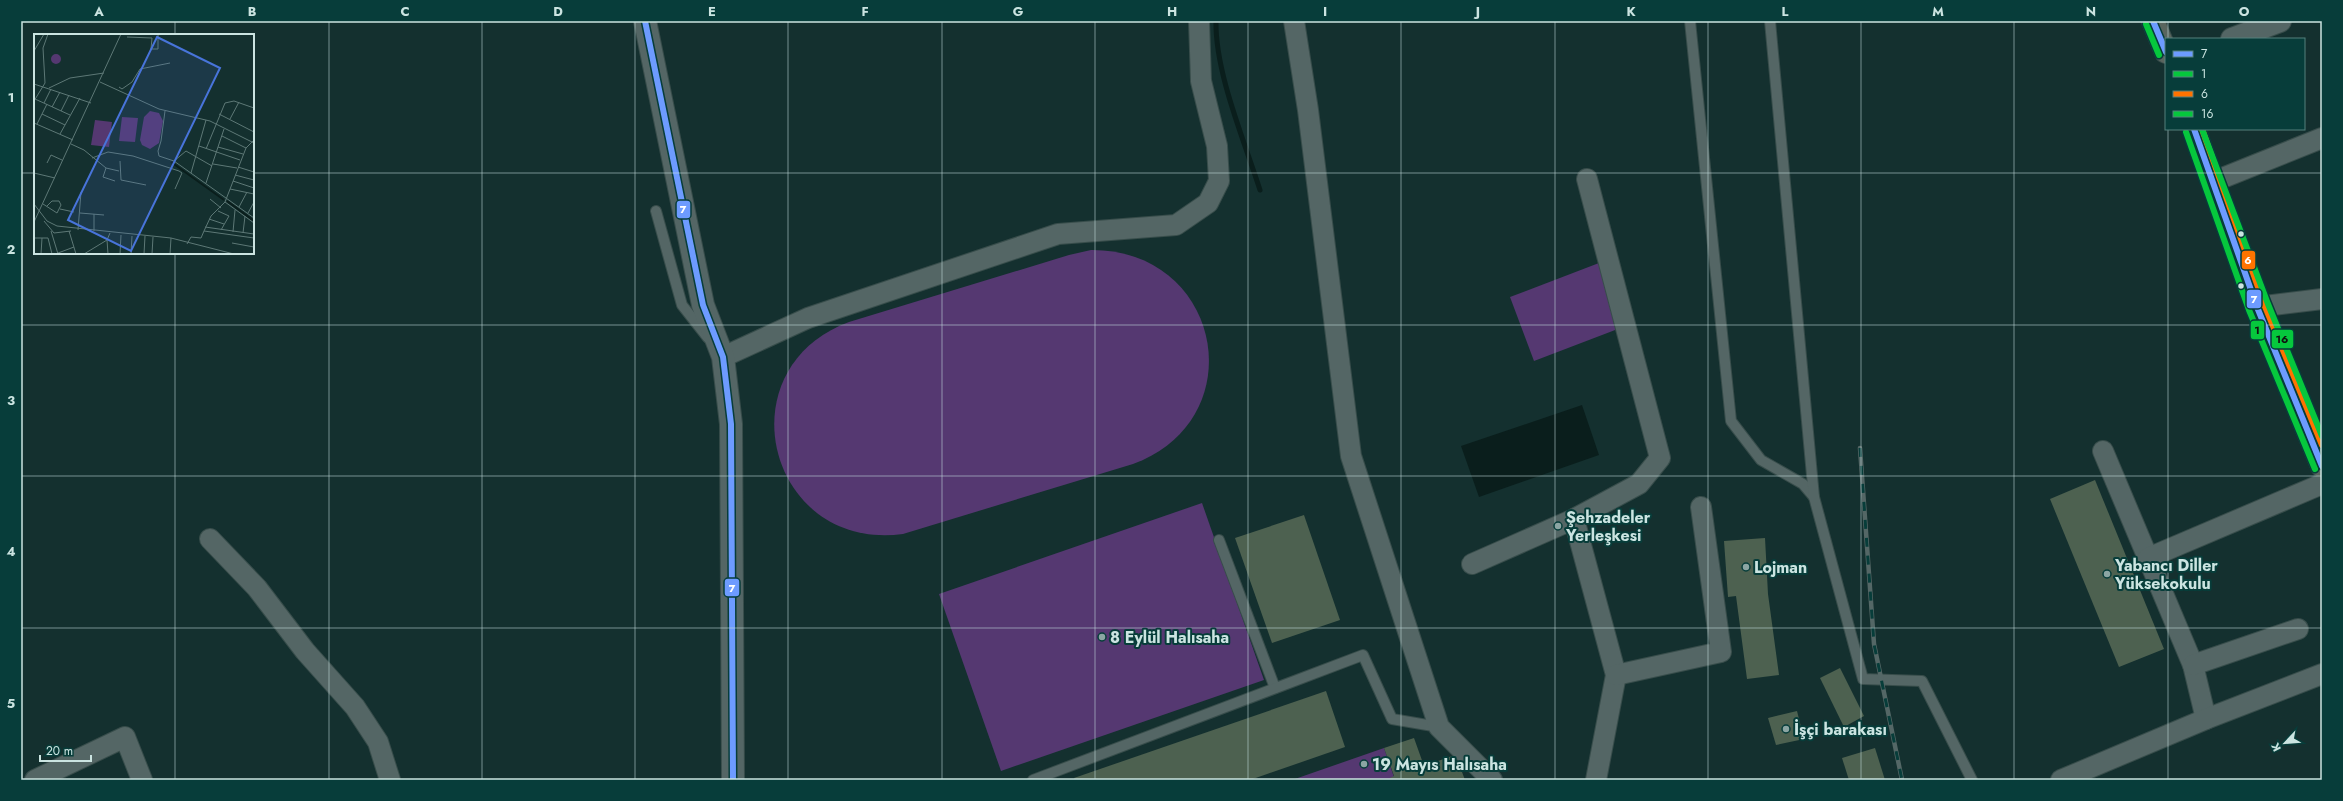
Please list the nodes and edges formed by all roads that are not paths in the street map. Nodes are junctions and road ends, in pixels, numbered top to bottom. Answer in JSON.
{"nodes":[{"id":1,"x":645,"y":21,"type":"edge"},
{"id":2,"x":1198,"y":21,"type":"edge"},
{"id":3,"x":1294,"y":21,"type":"edge"},
{"id":4,"x":1690,"y":21,"type":"edge"},
{"id":5,"x":1770,"y":21,"type":"edge"},
{"id":6,"x":2153,"y":21,"type":"edge"},
{"id":7,"x":2162,"y":21,"type":"edge"},
{"id":8,"x":2280,"y":21,"type":"edge"},
{"id":9,"x":2170,"y":38,"type":"edge"},
{"id":10,"x":2235,"y":38,"type":"edge"},
{"id":11,"x":2165,"y":50,"type":"edge"},
{"id":12,"x":2194,"y":130,"type":"edge"},
{"id":13,"x":2202,"y":130,"type":"edge"},
{"id":14,"x":2322,"y":138,"type":"edge"},
{"id":15,"x":1587,"y":179,"type":"dead end"},
{"id":16,"x":2220,"y":179,"type":"junction"},
{"id":17,"x":656,"y":211,"type":"dead end"},
{"id":18,"x":2322,"y":299,"type":"edge"},
{"id":19,"x":2263,"y":306,"type":"junction"},
{"id":20,"x":723,"y":357,"type":"junction"},
{"id":21,"x":2322,"y":436,"type":"edge"},
{"id":22,"x":2103,"y":451,"type":"dead end"},
{"id":23,"x":2322,"y":466,"type":"edge"},
{"id":24,"x":2322,"y":484,"type":"edge"},
{"id":25,"x":1814,"y":496,"type":"junction"},
{"id":26,"x":1701,"y":508,"type":"dead end"},
{"id":27,"x":1574,"y":519,"type":"junction"},
{"id":28,"x":210,"y":539,"type":"dead end"},
{"id":29,"x":1219,"y":540,"type":"dead end"},
{"id":30,"x":2148,"y":558,"type":"junction"},
{"id":31,"x":1472,"y":564,"type":"dead end"},
{"id":32,"x":2298,"y":629,"type":"dead end"},
{"id":33,"x":2193,"y":665,"type":"junction"},
{"id":34,"x":2322,"y":674,"type":"edge"},
{"id":35,"x":1616,"y":675,"type":"junction"},
{"id":36,"x":1275,"y":688,"type":"junction"},
{"id":37,"x":2206,"y":719,"type":"junction"},
{"id":38,"x":1439,"y":727,"type":"junction"},
{"id":39,"x":35,"y":780,"type":"edge"},
{"id":40,"x":142,"y":780,"type":"edge"},
{"id":41,"x":390,"y":780,"type":"edge"},
{"id":42,"x":732,"y":780,"type":"edge"},
{"id":43,"x":1033,"y":780,"type":"edge"},
{"id":44,"x":1492,"y":780,"type":"edge"},
{"id":45,"x":1596,"y":780,"type":"edge"},
{"id":46,"x":1972,"y":780,"type":"edge"},
{"id":47,"x":2061,"y":780,"type":"edge"}],
"edges":[{"from":1,"to":20,"type":"street"},
{"from":2,"to":20,"type":"street"},
{"from":3,"to":38,"type":"street"},
{"from":4,"to":25,"type":"lane"},
{"from":5,"to":25,"type":"lane"},
{"from":6,"to":11,"type":"main road"},
{"from":7,"to":9,"type":"main road"},
{"from":8,"to":10,"type":"street"},
{"from":12,"to":19,"type":"main road"},
{"from":13,"to":16,"type":"main road"},
{"from":14,"to":16,"type":"street"},
{"from":15,"to":27,"type":"street"},
{"from":16,"to":19,"type":"main road"},
{"from":17,"to":20,"type":"lane"},
{"from":18,"to":19,"type":"street"},
{"from":19,"to":21,"type":"main road"},
{"from":19,"to":23,"type":"main road"},
{"from":20,"to":42,"type":"street"},
{"from":22,"to":30,"type":"street"},
{"from":24,"to":30,"type":"street"},
{"from":25,"to":46,"type":"lane"},
{"from":26,"to":35,"type":"street"},
{"from":27,"to":31,"type":"street"},
{"from":27,"to":35,"type":"street"},
{"from":28,"to":41,"type":"street"},
{"from":29,"to":36,"type":"lane"},
{"from":30,"to":33,"type":"street"},
{"from":32,"to":33,"type":"street"},
{"from":33,"to":37,"type":"street"},
{"from":34,"to":37,"type":"street"},
{"from":35,"to":45,"type":"street"},
{"from":36,"to":38,"type":"lane"},
{"from":36,"to":43,"type":"lane"},
{"from":37,"to":47,"type":"street"},
{"from":38,"to":44,"type":"street"},
{"from":39,"to":40,"type":"street"}]}
